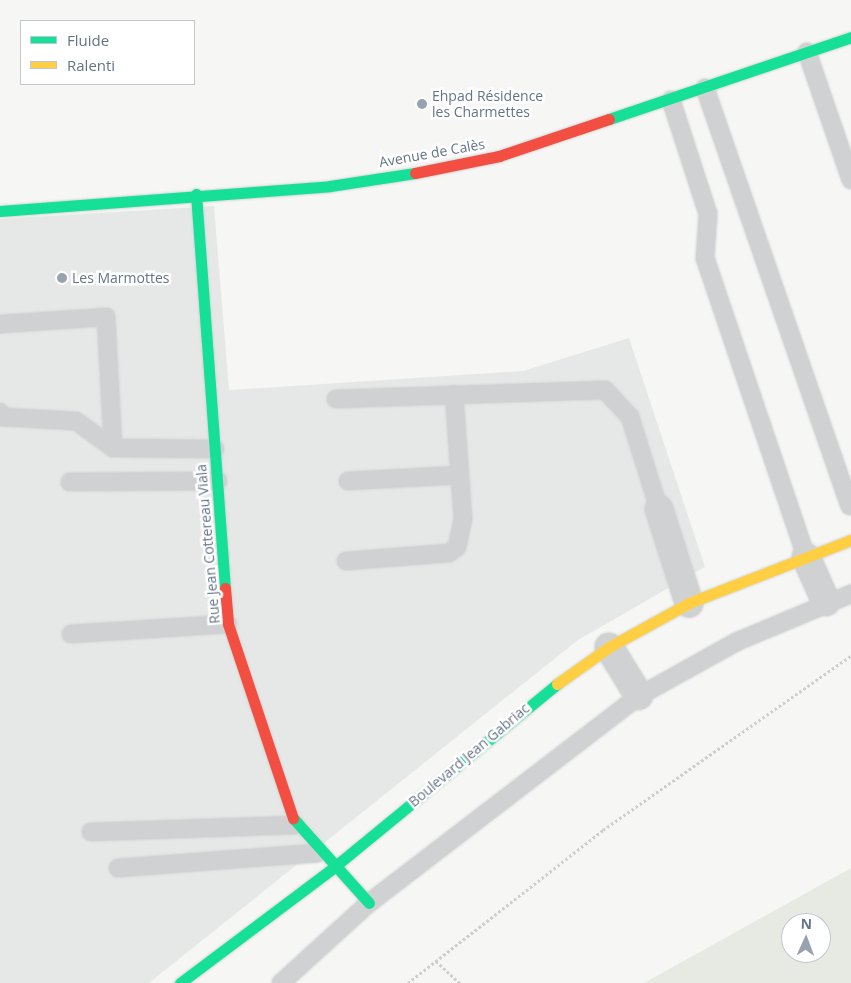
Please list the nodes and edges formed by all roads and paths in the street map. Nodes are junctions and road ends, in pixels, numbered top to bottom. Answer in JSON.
{"nodes":[{"id":1,"x":851,"y":37,"type":"edge"},
{"id":2,"x":807,"y":52,"type":"junction"},
{"id":3,"x":704,"y":88,"type":"junction"},
{"id":4,"x":671,"y":100,"type":"junction"},
{"id":5,"x":851,"y":180,"type":"edge"},
{"id":6,"x":196,"y":194,"type":"junction"},
{"id":7,"x":0,"y":211,"type":"edge"},
{"id":8,"x":0,"y":324,"type":"edge"},
{"id":9,"x":454,"y":394,"type":"junction"},
{"id":10,"x":336,"y":399,"type":"dead end"},
{"id":11,"x":0,"y":412,"type":"edge"},
{"id":12,"x":113,"y":448,"type":"junction"},
{"id":13,"x":215,"y":449,"type":"junction"},
{"id":14,"x":460,"y":475,"type":"junction"},
{"id":15,"x":218,"y":481,"type":"junction"},
{"id":16,"x":348,"y":481,"type":"dead end"},
{"id":17,"x":70,"y":482,"type":"dead end"},
{"id":18,"x":850,"y":506,"type":"edge"},
{"id":19,"x":659,"y":509,"type":"joint"},
{"id":20,"x":851,"y":540,"type":"edge"},
{"id":21,"x":806,"y":557,"type":"junction"},
{"id":22,"x":346,"y":561,"type":"dead end"},
{"id":23,"x":851,"y":594,"type":"edge"},
{"id":24,"x":826,"y":602,"type":"junction"},
{"id":25,"x":689,"y":603,"type":"junction"},
{"id":26,"x":228,"y":624,"type":"junction"},
{"id":27,"x":71,"y":634,"type":"dead end"},
{"id":28,"x":609,"y":647,"type":"junction"},
{"id":29,"x":851,"y":656,"type":"edge"},
{"id":30,"x":639,"y":696,"type":"junction"},
{"id":31,"x":295,"y":825,"type":"junction"},
{"id":32,"x":91,"y":832,"type":"dead end"},
{"id":33,"x":317,"y":852,"type":"junction"},
{"id":34,"x":118,"y":868,"type":"dead end"},
{"id":35,"x":333,"y":868,"type":"junction"},
{"id":36,"x":369,"y":903,"type":"junction"},
{"id":37,"x":436,"y":961,"type":"junction"},
{"id":38,"x":180,"y":983,"type":"edge"},
{"id":39,"x":281,"y":983,"type":"edge"},
{"id":40,"x":408,"y":983,"type":"edge"},
{"id":41,"x":460,"y":983,"type":"edge"}],
"edges":[{"from":1,"to":2,"type":"street","name":"Avenue de Calès"},
{"from":2,"to":3,"type":"street","name":"Avenue de Calès"},
{"from":2,"to":5,"type":"lane"},
{"from":3,"to":4,"type":"street","name":"Avenue de Calès"},
{"from":3,"to":18,"type":"lane"},
{"from":4,"to":6,"type":"street","name":"Avenue de Calès"},
{"from":4,"to":21,"type":"lane"},
{"from":6,"to":7,"type":"street","name":"Avenue de Calès"},
{"from":6,"to":13,"type":"street","name":"Rue Jean Cottereau Viala"},
{"from":8,"to":12,"type":"lane"},
{"from":9,"to":10,"type":"lane"},
{"from":9,"to":14,"type":"lane"},
{"from":9,"to":19,"type":"lane"},
{"from":11,"to":12,"type":"lane"},
{"from":12,"to":13,"type":"lane"},
{"from":13,"to":15,"type":"street","name":"Rue Jean Cottereau Viala"},
{"from":14,"to":16,"type":"lane"},
{"from":14,"to":22,"type":"lane"},
{"from":15,"to":17,"type":"lane"},
{"from":15,"to":26,"type":"street","name":"Rue Jean Cottereau Viala"},
{"from":19,"to":25,"type":"street"},
{"from":20,"to":21,"type":"street","name":"Boulevard Jean Gabriac"},
{"from":21,"to":24,"type":"street"},
{"from":21,"to":25,"type":"street","name":"Boulevard Jean Gabriac"},
{"from":23,"to":24,"type":"lane"},
{"from":24,"to":30,"type":"lane"},
{"from":25,"to":28,"type":"street","name":"Boulevard Jean Gabriac"},
{"from":26,"to":27,"type":"lane"},
{"from":26,"to":31,"type":"street","name":"Rue Jean Cottereau Viala"},
{"from":28,"to":30,"type":"street"},
{"from":28,"to":35,"type":"street","name":"Boulevard Jean Gabriac"},
{"from":29,"to":37,"type":"path"},
{"from":30,"to":36,"type":"lane"},
{"from":31,"to":32,"type":"lane"},
{"from":31,"to":33,"type":"street","name":"Rue Jean Cottereau Viala"},
{"from":33,"to":34,"type":"lane"},
{"from":33,"to":35,"type":"street","name":"Rue Jean Cottereau Viala"},
{"from":35,"to":36,"type":"street"},
{"from":35,"to":38,"type":"street","name":"Boulevard Jean Gabriac"},
{"from":36,"to":39,"type":"lane"},
{"from":37,"to":40,"type":"path"},
{"from":37,"to":41,"type":"path"}]}
